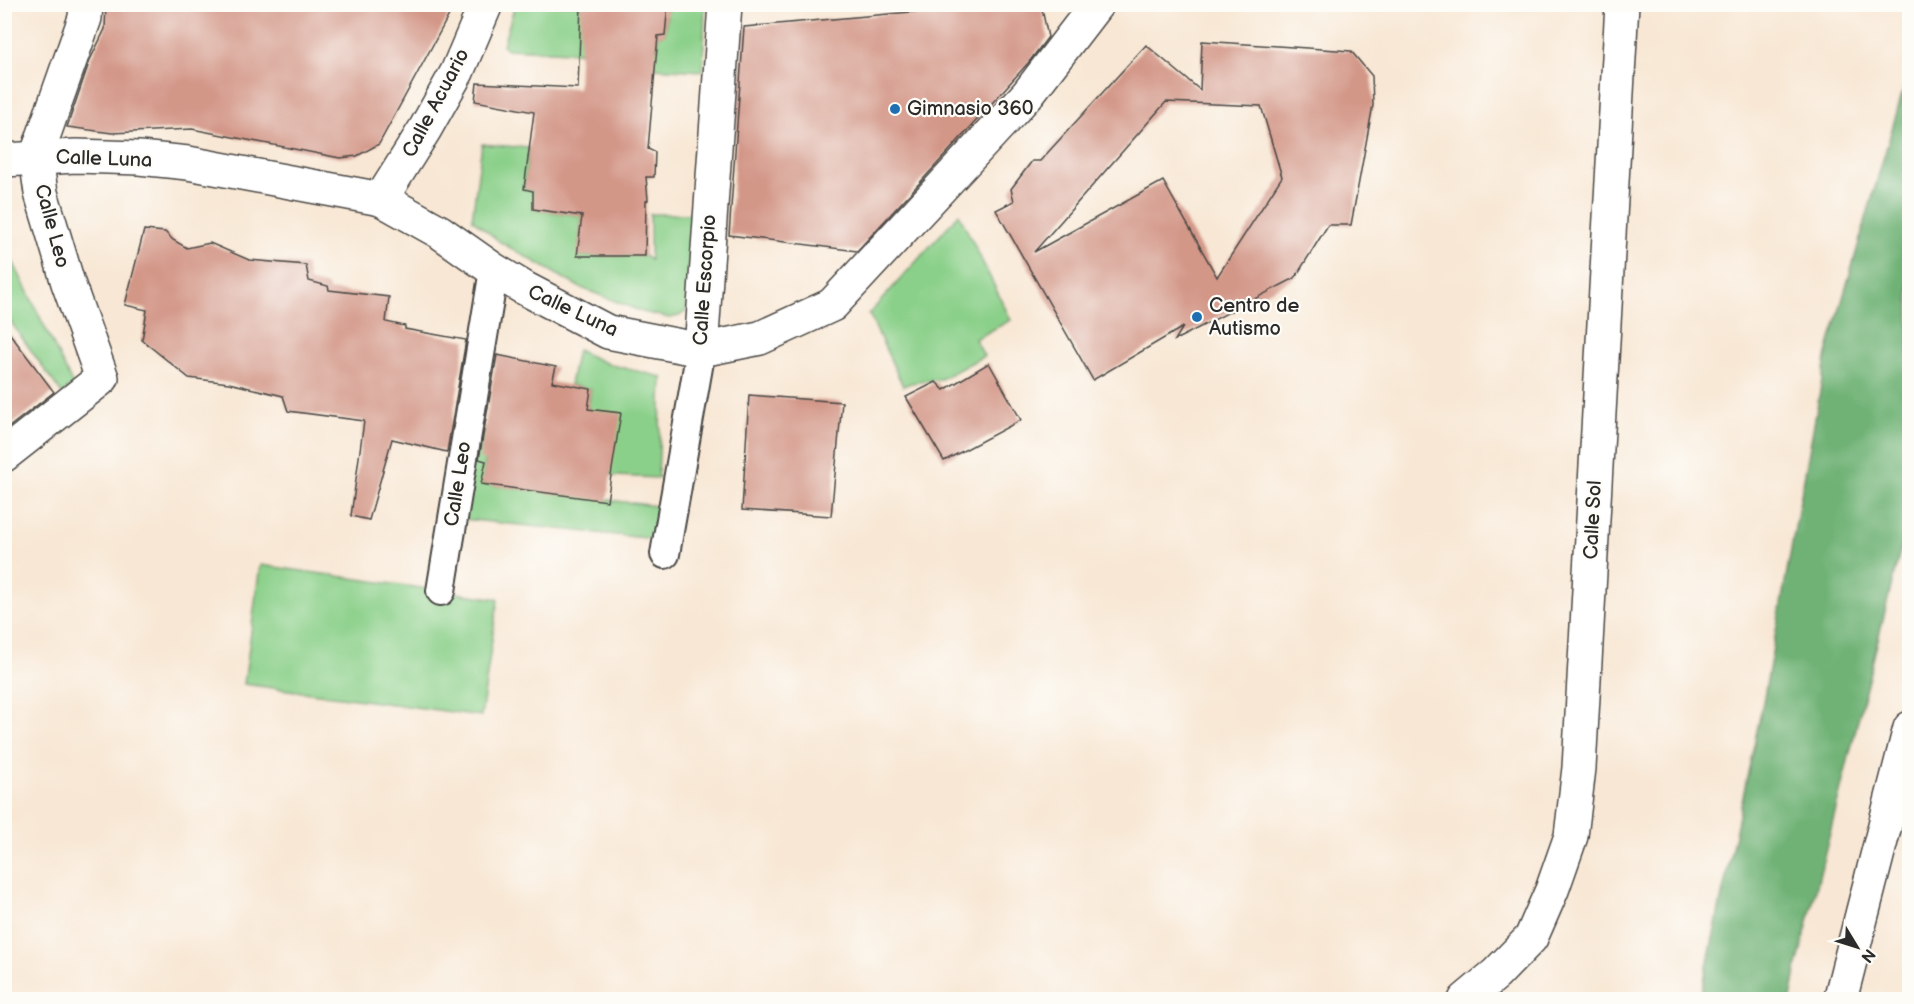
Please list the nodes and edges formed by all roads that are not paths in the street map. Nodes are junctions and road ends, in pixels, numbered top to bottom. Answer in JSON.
{"nodes":[{"id":1,"x":86,"y":4,"type":"edge"},
{"id":2,"x":486,"y":4,"type":"edge"},
{"id":3,"x":725,"y":4,"type":"edge"},
{"id":4,"x":1097,"y":4,"type":"edge"},
{"id":5,"x":1622,"y":4,"type":"edge"},
{"id":6,"x":20,"y":159,"type":"edge"},
{"id":7,"x":381,"y":199,"type":"junction"},
{"id":8,"x":494,"y":270,"type":"junction"},
{"id":9,"x":701,"y":350,"type":"junction"},
{"id":10,"x":4,"y":454,"type":"edge"},
{"id":11,"x":665,"y":554,"type":"dead end"},
{"id":12,"x":441,"y":591,"type":"dead end"},
{"id":13,"x":1910,"y":728,"type":"edge"},
{"id":14,"x":1465,"y":999,"type":"edge"},
{"id":15,"x":1840,"y":999,"type":"edge"}],
"edges":[{"from":1,"to":6,"type":"main road","name":"Calle Leo"},
{"from":2,"to":7,"type":"main road","name":"Calle Acuario"},
{"from":3,"to":9,"type":"main road","name":"Calle Escorpio"},
{"from":4,"to":9,"type":"main road","name":"Calle Luna"},
{"from":5,"to":14,"type":"main road","name":"Calle Sol"},
{"from":6,"to":7,"type":"main road","name":"Calle Luna"},
{"from":6,"to":10,"type":"main road","name":"Calle Leo"},
{"from":7,"to":8,"type":"main road","name":"Calle Luna"},
{"from":8,"to":9,"type":"main road","name":"Calle Luna"},
{"from":8,"to":12,"type":"street","name":"Calle Leo"},
{"from":9,"to":11,"type":"street","name":"Calle Escorpio"},
{"from":13,"to":15,"type":"main road"}]}
